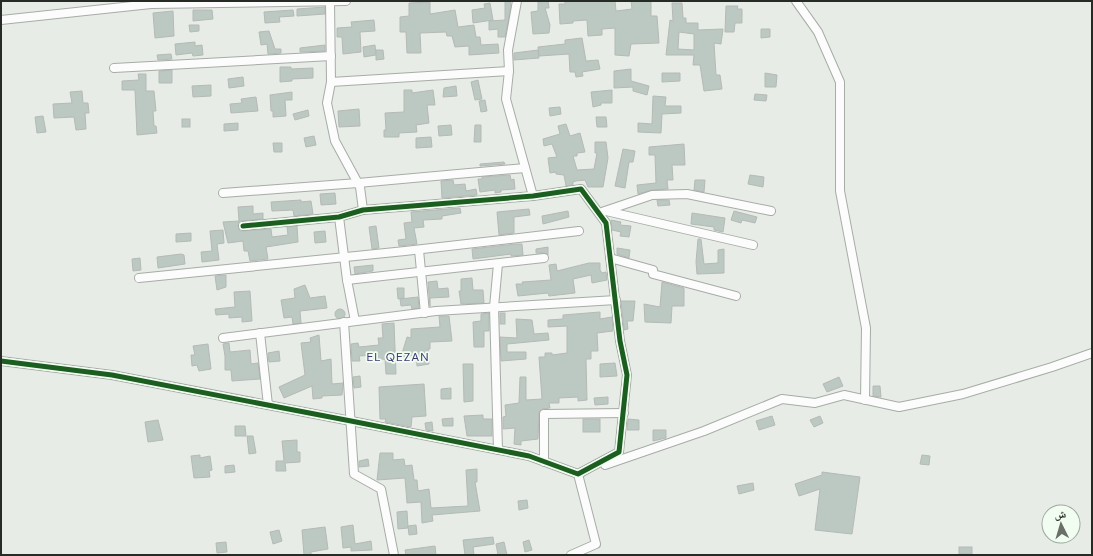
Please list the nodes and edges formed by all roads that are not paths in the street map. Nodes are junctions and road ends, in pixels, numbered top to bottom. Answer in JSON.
{"nodes":[{"id":1,"x":330,"y":1,"type":"edge"},
{"id":2,"x":346,"y":1,"type":"edge"},
{"id":3,"x":517,"y":1,"type":"edge"},
{"id":4,"x":796,"y":1,"type":"edge"},
{"id":5,"x":1,"y":20,"type":"edge"},
{"id":6,"x":332,"y":56,"type":"junction"},
{"id":7,"x":114,"y":68,"type":"dead end"},
{"id":8,"x":509,"y":71,"type":"junction"},
{"id":9,"x":331,"y":82,"type":"junction"},
{"id":10,"x":525,"y":168,"type":"junction"},
{"id":11,"x":358,"y":183,"type":"junction"},
{"id":12,"x":223,"y":193,"type":"dead end"},
{"id":13,"x":533,"y":196,"type":"junction"},
{"id":14,"x":363,"y":210,"type":"junction"},
{"id":15,"x":771,"y":211,"type":"dead end"},
{"id":16,"x":602,"y":212,"type":"junction"},
{"id":17,"x":339,"y":217,"type":"junction"},
{"id":18,"x":243,"y":226,"type":"dead end"},
{"id":19,"x":579,"y":231,"type":"dead end"},
{"id":20,"x":753,"y":245,"type":"dead end"},
{"id":21,"x":419,"y":250,"type":"junction"},
{"id":22,"x":344,"y":256,"type":"junction"},
{"id":23,"x":544,"y":258,"type":"dead end"},
{"id":24,"x":610,"y":258,"type":"junction"},
{"id":25,"x":498,"y":264,"type":"junction"},
{"id":26,"x":422,"y":272,"type":"junction"},
{"id":27,"x":139,"y":278,"type":"dead end"},
{"id":28,"x":347,"y":280,"type":"junction"},
{"id":29,"x":736,"y":296,"type":"dead end"},
{"id":30,"x":616,"y":300,"type":"junction"},
{"id":31,"x":494,"y":307,"type":"junction"},
{"id":32,"x":425,"y":312,"type":"junction"},
{"id":33,"x":355,"y":321,"type":"junction"},
{"id":34,"x":344,"y":322,"type":"junction"},
{"id":35,"x":260,"y":333,"type":"junction"},
{"id":36,"x":223,"y":338,"type":"dead end"},
{"id":37,"x":1092,"y":353,"type":"edge"},
{"id":38,"x":1,"y":361,"type":"edge"},
{"id":39,"x":865,"y":400,"type":"junction"},
{"id":40,"x":268,"y":405,"type":"junction"},
{"id":41,"x":624,"y":413,"type":"junction"},
{"id":42,"x":351,"y":421,"type":"junction"},
{"id":43,"x":498,"y":450,"type":"junction"},
{"id":44,"x":544,"y":462,"type":"junction"},
{"id":45,"x":578,"y":474,"type":"junction"},
{"id":46,"x":394,"y":555,"type":"edge"},
{"id":47,"x":571,"y":555,"type":"edge"}],
"edges":[{"from":1,"to":2,"type":"street"},
{"from":1,"to":5,"type":"street"},
{"from":1,"to":6,"type":"street"},
{"from":3,"to":8,"type":"street"},
{"from":4,"to":39,"type":"street"},
{"from":6,"to":7,"type":"street"},
{"from":6,"to":9,"type":"street"},
{"from":8,"to":9,"type":"street"},
{"from":8,"to":10,"type":"street"},
{"from":9,"to":11,"type":"street"},
{"from":10,"to":11,"type":"street"},
{"from":10,"to":13,"type":"street"},
{"from":11,"to":12,"type":"street"},
{"from":11,"to":14,"type":"street"},
{"from":13,"to":14,"type":"street"},
{"from":13,"to":16,"type":"street"},
{"from":14,"to":17,"type":"street"},
{"from":15,"to":16,"type":"street"},
{"from":16,"to":20,"type":"street"},
{"from":16,"to":24,"type":"street"},
{"from":17,"to":18,"type":"street"},
{"from":17,"to":22,"type":"street"},
{"from":19,"to":21,"type":"street"},
{"from":21,"to":22,"type":"street"},
{"from":21,"to":26,"type":"street"},
{"from":22,"to":27,"type":"street"},
{"from":22,"to":28,"type":"street"},
{"from":23,"to":25,"type":"street"},
{"from":24,"to":29,"type":"street"},
{"from":24,"to":30,"type":"street"},
{"from":25,"to":26,"type":"street"},
{"from":25,"to":31,"type":"street"},
{"from":26,"to":28,"type":"street"},
{"from":26,"to":32,"type":"street"},
{"from":28,"to":33,"type":"street"},
{"from":30,"to":31,"type":"street"},
{"from":30,"to":41,"type":"street"},
{"from":31,"to":32,"type":"street"},
{"from":31,"to":43,"type":"street"},
{"from":32,"to":33,"type":"street"},
{"from":33,"to":34,"type":"street"},
{"from":34,"to":35,"type":"street"},
{"from":34,"to":42,"type":"street"},
{"from":35,"to":36,"type":"street"},
{"from":35,"to":40,"type":"street"},
{"from":37,"to":39,"type":"street"},
{"from":38,"to":40,"type":"street"},
{"from":39,"to":45,"type":"street"},
{"from":40,"to":42,"type":"street"},
{"from":41,"to":44,"type":"street"},
{"from":41,"to":45,"type":"street"},
{"from":42,"to":43,"type":"street"},
{"from":42,"to":46,"type":"street"},
{"from":43,"to":44,"type":"street"},
{"from":44,"to":45,"type":"street"},
{"from":45,"to":47,"type":"street"}]}
